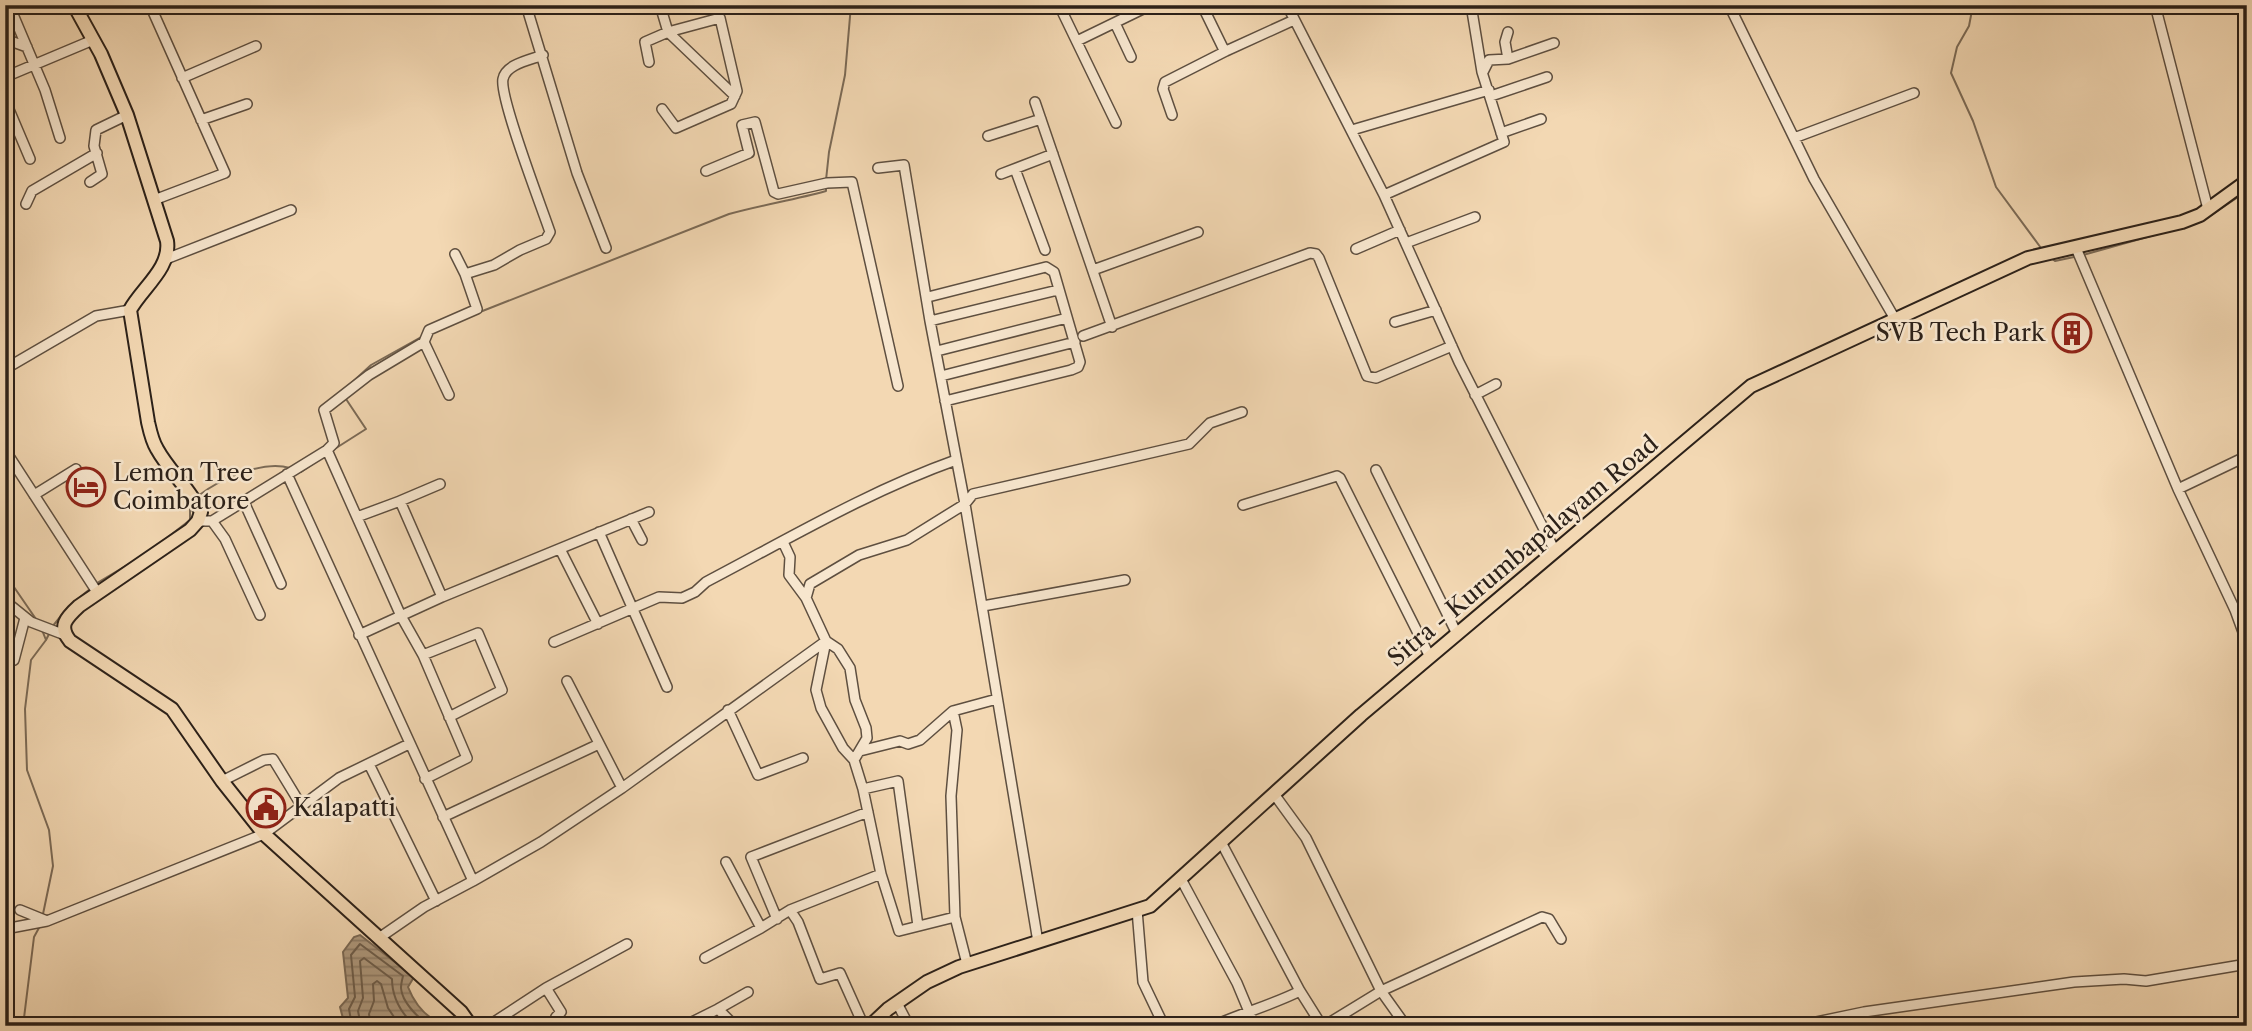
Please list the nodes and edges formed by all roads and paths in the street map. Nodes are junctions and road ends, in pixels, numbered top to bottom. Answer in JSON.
{"nodes":[{"id":1,"x":74,"y":5,"type":"edge"},
{"id":2,"x":150,"y":5,"type":"edge"},
{"id":3,"x":526,"y":5,"type":"edge"},
{"id":4,"x":660,"y":5,"type":"edge"},
{"id":5,"x":1059,"y":5,"type":"edge"},
{"id":6,"x":1152,"y":5,"type":"edge"},
{"id":7,"x":1202,"y":5,"type":"edge"},
{"id":8,"x":1287,"y":5,"type":"edge"},
{"id":9,"x":1471,"y":5,"type":"edge"},
{"id":10,"x":1729,"y":5,"type":"edge"},
{"id":11,"x":2155,"y":5,"type":"edge"},
{"id":12,"x":12,"y":12,"type":"dead end"},
{"id":13,"x":1294,"y":20,"type":"junction"},
{"id":14,"x":1115,"y":23,"type":"junction"},
{"id":15,"x":668,"y":32,"type":"junction"},
{"id":16,"x":1508,"y":32,"type":"dead end"},
{"id":17,"x":5,"y":39,"type":"edge"},
{"id":18,"x":93,"y":40,"type":"junction"},
{"id":19,"x":1077,"y":41,"type":"junction"},
{"id":20,"x":1554,"y":43,"type":"dead end"},
{"id":21,"x":256,"y":46,"type":"dead end"},
{"id":22,"x":27,"y":47,"type":"junction"},
{"id":23,"x":1226,"y":51,"type":"junction"},
{"id":24,"x":543,"y":55,"type":"junction"},
{"id":25,"x":1132,"y":57,"type":"dead end"},
{"id":26,"x":1508,"y":59,"type":"junction"},
{"id":27,"x":649,"y":62,"type":"dead end"},
{"id":28,"x":34,"y":64,"type":"junction"},
{"id":29,"x":1483,"y":73,"type":"junction"},
{"id":30,"x":5,"y":77,"type":"edge"},
{"id":31,"x":1547,"y":77,"type":"dead end"},
{"id":32,"x":182,"y":78,"type":"junction"},
{"id":33,"x":1490,"y":93,"type":"junction"},
{"id":34,"x":1914,"y":93,"type":"dead end"},
{"id":35,"x":735,"y":96,"type":"junction"},
{"id":36,"x":5,"y":100,"type":"edge"},
{"id":37,"x":1035,"y":102,"type":"dead end"},
{"id":38,"x":247,"y":104,"type":"dead end"},
{"id":39,"x":662,"y":109,"type":"dead end"},
{"id":40,"x":127,"y":115,"type":"junction"},
{"id":41,"x":1172,"y":115,"type":"dead end"},
{"id":42,"x":1041,"y":119,"type":"junction"},
{"id":43,"x":1541,"y":119,"type":"dead end"},
{"id":44,"x":201,"y":120,"type":"junction"},
{"id":45,"x":1116,"y":123,"type":"dead end"},
{"id":46,"x":1352,"y":130,"type":"junction"},
{"id":47,"x":1501,"y":133,"type":"junction"},
{"id":48,"x":988,"y":136,"type":"dead end"},
{"id":49,"x":60,"y":138,"type":"dead end"},
{"id":50,"x":1794,"y":138,"type":"junction"},
{"id":51,"x":97,"y":153,"type":"junction"},
{"id":52,"x":1053,"y":154,"type":"junction"},
{"id":53,"x":30,"y":159,"type":"dead end"},
{"id":54,"x":878,"y":168,"type":"dead end"},
{"id":55,"x":1015,"y":169,"type":"junction"},
{"id":56,"x":706,"y":171,"type":"dead end"},
{"id":57,"x":1001,"y":174,"type":"dead end"},
{"id":58,"x":2247,"y":181,"type":"edge"},
{"id":59,"x":90,"y":182,"type":"dead end"},
{"id":60,"x":1384,"y":195,"type":"junction"},
{"id":61,"x":154,"y":200,"type":"junction"},
{"id":62,"x":26,"y":204,"type":"dead end"},
{"id":63,"x":2208,"y":209,"type":"junction"},
{"id":64,"x":291,"y":210,"type":"dead end"},
{"id":65,"x":1475,"y":217,"type":"dead end"},
{"id":66,"x":1400,"y":230,"type":"junction"},
{"id":67,"x":1198,"y":232,"type":"dead end"},
{"id":68,"x":1406,"y":243,"type":"junction"},
{"id":69,"x":606,"y":248,"type":"dead end"},
{"id":70,"x":1356,"y":249,"type":"dead end"},
{"id":71,"x":1045,"y":250,"type":"dead end"},
{"id":72,"x":2077,"y":253,"type":"junction"},
{"id":73,"x":455,"y":254,"type":"dead end"},
{"id":74,"x":166,"y":260,"type":"junction"},
{"id":75,"x":1093,"y":271,"type":"junction"},
{"id":76,"x":465,"y":274,"type":"junction"},
{"id":77,"x":1058,"y":290,"type":"junction"},
{"id":78,"x":928,"y":297,"type":"junction"},
{"id":79,"x":130,"y":310,"type":"junction"},
{"id":80,"x":1436,"y":310,"type":"junction"},
{"id":81,"x":1067,"y":318,"type":"junction"},
{"id":82,"x":1895,"y":319,"type":"junction"},
{"id":83,"x":930,"y":321,"type":"junction"},
{"id":84,"x":1395,"y":322,"type":"dead end"},
{"id":85,"x":1112,"y":327,"type":"junction"},
{"id":86,"x":426,"y":337,"type":"junction"},
{"id":87,"x":1079,"y":339,"type":"junction"},
{"id":88,"x":1452,"y":346,"type":"junction"},
{"id":89,"x":937,"y":351,"type":"junction"},
{"id":90,"x":5,"y":369,"type":"edge"},
{"id":91,"x":941,"y":376,"type":"junction"},
{"id":92,"x":1496,"y":384,"type":"dead end"},
{"id":93,"x":898,"y":386,"type":"dead end"},
{"id":94,"x":449,"y":395,"type":"dead end"},
{"id":95,"x":1475,"y":396,"type":"junction"},
{"id":96,"x":946,"y":401,"type":"junction"},
{"id":97,"x":1242,"y":412,"type":"dead end"},
{"id":98,"x":5,"y":450,"type":"edge"},
{"id":99,"x":328,"y":452,"type":"junction"},
{"id":100,"x":2247,"y":456,"type":"edge"},
{"id":101,"x":956,"y":460,"type":"junction"},
{"id":102,"x":76,"y":469,"type":"dead end"},
{"id":103,"x":1376,"y":470,"type":"dead end"},
{"id":104,"x":291,"y":471,"type":"junction"},
{"id":105,"x":440,"y":484,"type":"dead end"},
{"id":106,"x":2178,"y":489,"type":"junction"},
{"id":107,"x":34,"y":495,"type":"junction"},
{"id":108,"x":400,"y":501,"type":"junction"},
{"id":109,"x":244,"y":502,"type":"junction"},
{"id":110,"x":965,"y":504,"type":"junction"},
{"id":111,"x":1243,"y":505,"type":"dead end"},
{"id":112,"x":649,"y":513,"type":"dead end"},
{"id":113,"x":357,"y":517,"type":"junction"},
{"id":114,"x":631,"y":519,"type":"junction"},
{"id":115,"x":198,"y":521,"type":"junction"},
{"id":116,"x":212,"y":521,"type":"junction"},
{"id":117,"x":599,"y":533,"type":"junction"},
{"id":118,"x":642,"y":540,"type":"dead end"},
{"id":119,"x":783,"y":542,"type":"junction"},
{"id":120,"x":560,"y":549,"type":"junction"},
{"id":121,"x":1555,"y":551,"type":"junction"},
{"id":122,"x":1125,"y":580,"type":"dead end"},
{"id":123,"x":281,"y":584,"type":"dead end"},
{"id":124,"x":94,"y":588,"type":"junction"},
{"id":125,"x":442,"y":597,"type":"junction"},
{"id":126,"x":806,"y":598,"type":"junction"},
{"id":127,"x":5,"y":601,"type":"edge"},
{"id":128,"x":983,"y":606,"type":"junction"},
{"id":129,"x":633,"y":607,"type":"junction"},
{"id":130,"x":260,"y":615,"type":"dead end"},
{"id":131,"x":401,"y":616,"type":"junction"},
{"id":132,"x":28,"y":620,"type":"junction"},
{"id":133,"x":598,"y":624,"type":"junction"},
{"id":134,"x":61,"y":633,"type":"junction"},
{"id":135,"x":1457,"y":634,"type":"junction"},
{"id":136,"x":359,"y":635,"type":"junction"},
{"id":137,"x":826,"y":641,"type":"junction"},
{"id":138,"x":554,"y":642,"type":"dead end"},
{"id":139,"x":2247,"y":643,"type":"edge"},
{"id":140,"x":423,"y":655,"type":"junction"},
{"id":141,"x":1430,"y":657,"type":"junction"},
{"id":142,"x":14,"y":660,"type":"dead end"},
{"id":143,"x":567,"y":681,"type":"dead end"},
{"id":144,"x":667,"y":687,"type":"dead end"},
{"id":145,"x":997,"y":699,"type":"junction"},
{"id":146,"x":728,"y":710,"type":"junction"},
{"id":147,"x":953,"y":711,"type":"junction"},
{"id":148,"x":449,"y":718,"type":"junction"},
{"id":149,"x":409,"y":744,"type":"junction"},
{"id":150,"x":599,"y":744,"type":"junction"},
{"id":151,"x":857,"y":755,"type":"junction"},
{"id":152,"x":803,"y":758,"type":"dead end"},
{"id":153,"x":369,"y":764,"type":"junction"},
{"id":154,"x":425,"y":779,"type":"junction"},
{"id":155,"x":222,"y":781,"type":"junction"},
{"id":156,"x":622,"y":788,"type":"junction"},
{"id":157,"x":863,"y":789,"type":"junction"},
{"id":158,"x":1274,"y":794,"type":"junction"},
{"id":159,"x":301,"y":805,"type":"junction"},
{"id":160,"x":868,"y":812,"type":"junction"},
{"id":161,"x":443,"y":817,"type":"junction"},
{"id":162,"x":264,"y":834,"type":"junction"},
{"id":163,"x":1221,"y":842,"type":"junction"},
{"id":164,"x":726,"y":862,"type":"dead end"},
{"id":165,"x":881,"y":874,"type":"junction"},
{"id":166,"x":1181,"y":878,"type":"junction"},
{"id":167,"x":473,"y":881,"type":"junction"},
{"id":168,"x":436,"y":901,"type":"junction"},
{"id":169,"x":790,"y":910,"type":"junction"},
{"id":170,"x":1138,"y":910,"type":"junction"},
{"id":171,"x":24,"y":912,"type":"dead end"},
{"id":172,"x":955,"y":917,"type":"junction"},
{"id":173,"x":777,"y":919,"type":"junction"},
{"id":174,"x":47,"y":921,"type":"junction"},
{"id":175,"x":918,"y":926,"type":"junction"},
{"id":176,"x":5,"y":929,"type":"edge"},
{"id":177,"x":761,"y":929,"type":"junction"},
{"id":178,"x":379,"y":937,"type":"junction"},
{"id":179,"x":1561,"y":939,"type":"dead end"},
{"id":180,"x":1038,"y":942,"type":"junction"},
{"id":181,"x":627,"y":944,"type":"dead end"},
{"id":182,"x":705,"y":958,"type":"dead end"},
{"id":183,"x":967,"y":964,"type":"junction"},
{"id":184,"x":2247,"y":964,"type":"edge"},
{"id":185,"x":545,"y":988,"type":"junction"},
{"id":186,"x":1300,"y":990,"type":"junction"},
{"id":187,"x":1381,"y":991,"type":"junction"},
{"id":188,"x":748,"y":992,"type":"dead end"},
{"id":189,"x":897,"y":1003,"type":"junction"},
{"id":190,"x":718,"y":1009,"type":"junction"},
{"id":191,"x":1249,"y":1010,"type":"junction"},
{"id":192,"x":862,"y":1024,"type":"edge"},
{"id":193,"x":471,"y":1026,"type":"edge"},
{"id":194,"x":488,"y":1026,"type":"edge"},
{"id":195,"x":561,"y":1026,"type":"edge"},
{"id":196,"x":684,"y":1026,"type":"edge"},
{"id":197,"x":735,"y":1026,"type":"edge"},
{"id":198,"x":908,"y":1026,"type":"edge"},
{"id":199,"x":1164,"y":1026,"type":"edge"},
{"id":200,"x":1213,"y":1026,"type":"edge"},
{"id":201,"x":1255,"y":1026,"type":"edge"},
{"id":202,"x":1323,"y":1026,"type":"edge"},
{"id":203,"x":1406,"y":1026,"type":"edge"},
{"id":204,"x":1797,"y":1026,"type":"edge"}],
"edges":[{"from":1,"to":18,"type":"main road"},
{"from":2,"to":32,"type":"street"},
{"from":3,"to":24,"type":"street"},
{"from":4,"to":15,"type":"street"},
{"from":5,"to":19,"type":"street"},
{"from":6,"to":14,"type":"street"},
{"from":7,"to":23,"type":"street"},
{"from":8,"to":13,"type":"street"},
{"from":9,"to":29,"type":"street"},
{"from":10,"to":50,"type":"street"},
{"from":11,"to":63,"type":"street"},
{"from":12,"to":22,"type":"street"},
{"from":13,"to":23,"type":"street"},
{"from":13,"to":46,"type":"street"},
{"from":14,"to":19,"type":"street"},
{"from":14,"to":25,"type":"street"},
{"from":15,"to":27,"type":"street"},
{"from":15,"to":35,"type":"street"},
{"from":15,"to":35,"type":"street"},
{"from":16,"to":26,"type":"street"},
{"from":17,"to":22,"type":"street"},
{"from":18,"to":28,"type":"street"},
{"from":18,"to":40,"type":"main road"},
{"from":19,"to":45,"type":"street"},
{"from":20,"to":26,"type":"street"},
{"from":21,"to":32,"type":"street"},
{"from":22,"to":28,"type":"street"},
{"from":23,"to":41,"type":"street"},
{"from":24,"to":69,"type":"street"},
{"from":24,"to":76,"type":"street"},
{"from":26,"to":29,"type":"street"},
{"from":28,"to":30,"type":"street"},
{"from":28,"to":49,"type":"street"},
{"from":29,"to":33,"type":"street"},
{"from":31,"to":33,"type":"street"},
{"from":32,"to":44,"type":"street"},
{"from":33,"to":46,"type":"street"},
{"from":33,"to":47,"type":"street"},
{"from":34,"to":50,"type":"street"},
{"from":35,"to":39,"type":"street"},
{"from":36,"to":53,"type":"street"},
{"from":37,"to":42,"type":"street"},
{"from":38,"to":44,"type":"street"},
{"from":40,"to":51,"type":"street"},
{"from":40,"to":61,"type":"main road"},
{"from":42,"to":48,"type":"street"},
{"from":42,"to":52,"type":"street"},
{"from":43,"to":47,"type":"street"},
{"from":44,"to":61,"type":"street"},
{"from":46,"to":60,"type":"street"},
{"from":47,"to":60,"type":"street"},
{"from":50,"to":82,"type":"street"},
{"from":51,"to":59,"type":"street"},
{"from":51,"to":62,"type":"street"},
{"from":52,"to":55,"type":"street"},
{"from":52,"to":75,"type":"street"},
{"from":54,"to":78,"type":"street"},
{"from":55,"to":57,"type":"street"},
{"from":55,"to":71,"type":"street"},
{"from":56,"to":93,"type":"street"},
{"from":58,"to":63,"type":"main road","name":"Sitra - Kurumbapalayam Road"},
{"from":60,"to":66,"type":"street"},
{"from":61,"to":74,"type":"main road"},
{"from":63,"to":72,"type":"main road","name":"Sitra - Kurumbapalayam Road"},
{"from":64,"to":74,"type":"street"},
{"from":65,"to":68,"type":"street"},
{"from":66,"to":68,"type":"street"},
{"from":66,"to":70,"type":"street"},
{"from":67,"to":75,"type":"street"},
{"from":68,"to":80,"type":"street"},
{"from":72,"to":82,"type":"main road","name":"Sitra - Kurumbapalayam Road"},
{"from":72,"to":106,"type":"street"},
{"from":73,"to":76,"type":"street"},
{"from":74,"to":79,"type":"main road"},
{"from":75,"to":85,"type":"street"},
{"from":76,"to":86,"type":"street"},
{"from":77,"to":78,"type":"street"},
{"from":77,"to":81,"type":"street"},
{"from":77,"to":83,"type":"street"},
{"from":78,"to":83,"type":"street"},
{"from":79,"to":90,"type":"street"},
{"from":79,"to":115,"type":"main road"},
{"from":80,"to":84,"type":"street"},
{"from":80,"to":88,"type":"street"},
{"from":81,"to":87,"type":"street"},
{"from":81,"to":89,"type":"street"},
{"from":82,"to":121,"type":"main road","name":"Sitra - Kurumbapalayam Road"},
{"from":83,"to":89,"type":"street"},
{"from":85,"to":87,"type":"street"},
{"from":85,"to":88,"type":"street"},
{"from":86,"to":94,"type":"street"},
{"from":86,"to":99,"type":"street"},
{"from":87,"to":91,"type":"street"},
{"from":87,"to":96,"type":"street"},
{"from":88,"to":95,"type":"street"},
{"from":89,"to":91,"type":"street"},
{"from":91,"to":96,"type":"street"},
{"from":92,"to":95,"type":"street"},
{"from":95,"to":121,"type":"street"},
{"from":96,"to":101,"type":"street"},
{"from":97,"to":110,"type":"street"},
{"from":98,"to":107,"type":"street"},
{"from":99,"to":104,"type":"street"},
{"from":99,"to":113,"type":"street"},
{"from":100,"to":106,"type":"street"},
{"from":101,"to":110,"type":"street"},
{"from":101,"to":119,"type":"street"},
{"from":102,"to":107,"type":"street"},
{"from":103,"to":135,"type":"street"},
{"from":104,"to":109,"type":"street"},
{"from":104,"to":136,"type":"street"},
{"from":105,"to":108,"type":"street"},
{"from":106,"to":139,"type":"street"},
{"from":107,"to":124,"type":"street"},
{"from":108,"to":113,"type":"street"},
{"from":108,"to":125,"type":"street"},
{"from":109,"to":116,"type":"street"},
{"from":109,"to":123,"type":"street"},
{"from":110,"to":126,"type":"street"},
{"from":110,"to":128,"type":"street"},
{"from":111,"to":141,"type":"street"},
{"from":112,"to":114,"type":"street"},
{"from":113,"to":131,"type":"street"},
{"from":114,"to":117,"type":"street"},
{"from":114,"to":118,"type":"street"},
{"from":115,"to":116,"type":"street"},
{"from":115,"to":124,"type":"main road"},
{"from":116,"to":130,"type":"street"},
{"from":117,"to":120,"type":"street"},
{"from":117,"to":129,"type":"street"},
{"from":119,"to":126,"type":"street"},
{"from":119,"to":129,"type":"street"},
{"from":120,"to":125,"type":"street"},
{"from":120,"to":133,"type":"street"},
{"from":121,"to":135,"type":"main road","name":"Sitra - Kurumbapalayam Road"},
{"from":122,"to":128,"type":"street"},
{"from":124,"to":134,"type":"main road"},
{"from":125,"to":131,"type":"street"},
{"from":126,"to":137,"type":"street"},
{"from":127,"to":132,"type":"street"},
{"from":128,"to":145,"type":"street"},
{"from":129,"to":133,"type":"street"},
{"from":129,"to":144,"type":"street"},
{"from":131,"to":136,"type":"street"},
{"from":131,"to":140,"type":"street"},
{"from":132,"to":134,"type":"street"},
{"from":132,"to":142,"type":"street"},
{"from":133,"to":138,"type":"street"},
{"from":134,"to":155,"type":"main road"},
{"from":135,"to":141,"type":"main road","name":"Sitra - Kurumbapalayam Road"},
{"from":136,"to":149,"type":"street"},
{"from":137,"to":146,"type":"street"},
{"from":137,"to":151,"type":"street"},
{"from":137,"to":151,"type":"street"},
{"from":140,"to":148,"type":"street"},
{"from":140,"to":148,"type":"street"},
{"from":141,"to":158,"type":"main road","name":"Sitra - Kurumbapalayam Road"},
{"from":143,"to":150,"type":"street"},
{"from":145,"to":147,"type":"street"},
{"from":145,"to":180,"type":"street"},
{"from":146,"to":152,"type":"street"},
{"from":146,"to":156,"type":"street"},
{"from":147,"to":151,"type":"street"},
{"from":147,"to":172,"type":"street"},
{"from":148,"to":154,"type":"street"},
{"from":149,"to":153,"type":"street"},
{"from":149,"to":154,"type":"street"},
{"from":150,"to":156,"type":"street"},
{"from":150,"to":161,"type":"street"},
{"from":151,"to":157,"type":"street"},
{"from":153,"to":159,"type":"street"},
{"from":153,"to":168,"type":"street"},
{"from":154,"to":161,"type":"street"},
{"from":155,"to":159,"type":"street"},
{"from":155,"to":162,"type":"main road"},
{"from":156,"to":167,"type":"street"},
{"from":157,"to":160,"type":"street"},
{"from":157,"to":175,"type":"street"},
{"from":158,"to":163,"type":"main road","name":"Sitra - Kurumbapalayam Road"},
{"from":158,"to":187,"type":"street"},
{"from":159,"to":162,"type":"street"},
{"from":160,"to":165,"type":"street"},
{"from":160,"to":173,"type":"street"},
{"from":161,"to":167,"type":"street"},
{"from":162,"to":174,"type":"street"},
{"from":162,"to":178,"type":"main road"},
{"from":163,"to":166,"type":"main road","name":"Sitra - Kurumbapalayam Road"},
{"from":163,"to":186,"type":"street"},
{"from":164,"to":177,"type":"street"},
{"from":165,"to":169,"type":"street"},
{"from":165,"to":175,"type":"street"},
{"from":166,"to":170,"type":"main road","name":"Sitra - Kurumbapalayam Road"},
{"from":166,"to":191,"type":"street"},
{"from":167,"to":168,"type":"street"},
{"from":168,"to":178,"type":"street"},
{"from":169,"to":173,"type":"street"},
{"from":169,"to":192,"type":"street"},
{"from":170,"to":180,"type":"main road","name":"Sitra - Kurumbapalayam Road"},
{"from":170,"to":199,"type":"street"},
{"from":171,"to":174,"type":"street"},
{"from":172,"to":175,"type":"street"},
{"from":172,"to":183,"type":"street"},
{"from":173,"to":177,"type":"street"},
{"from":174,"to":176,"type":"street"},
{"from":177,"to":182,"type":"street"},
{"from":178,"to":193,"type":"main road"},
{"from":179,"to":187,"type":"street"},
{"from":180,"to":183,"type":"main road","name":"Sitra - Kurumbapalayam Road"},
{"from":181,"to":185,"type":"street"},
{"from":183,"to":189,"type":"main road","name":"Sitra - Kurumbapalayam Road"},
{"from":184,"to":204,"type":"street"},
{"from":185,"to":194,"type":"street"},
{"from":185,"to":195,"type":"street"},
{"from":186,"to":191,"type":"street"},
{"from":186,"to":202,"type":"street"},
{"from":187,"to":202,"type":"street"},
{"from":187,"to":203,"type":"street"},
{"from":188,"to":190,"type":"street"},
{"from":189,"to":192,"type":"main road","name":"Sitra - Kurumbapalayam Road"},
{"from":189,"to":198,"type":"street"},
{"from":190,"to":196,"type":"street"},
{"from":190,"to":197,"type":"street"},
{"from":191,"to":200,"type":"street"},
{"from":191,"to":201,"type":"street"}]}
